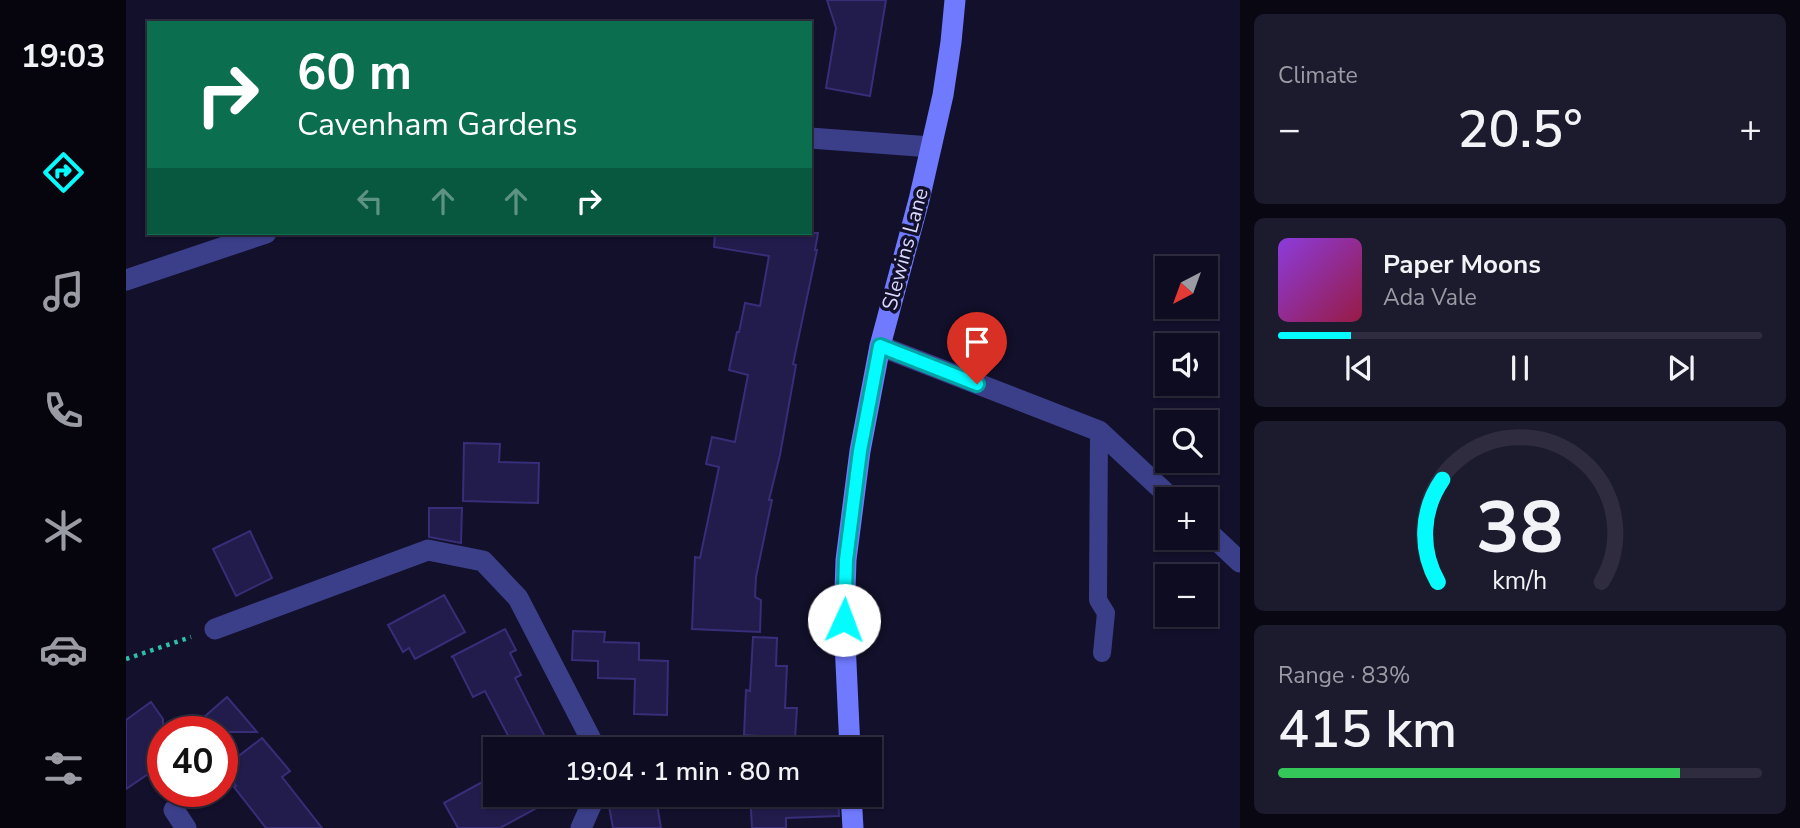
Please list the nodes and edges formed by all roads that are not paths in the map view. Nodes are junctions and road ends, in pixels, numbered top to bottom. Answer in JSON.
{"nodes":[{"id":1,"x":955,"y":0,"type":"edge"},
{"id":2,"x":812,"y":138,"type":"edge"},
{"id":3,"x":931,"y":147,"type":"junction"},
{"id":4,"x":260,"y":235,"type":"edge"},
{"id":5,"x":126,"y":279,"type":"edge"},
{"id":6,"x":880,"y":346,"type":"junction"},
{"id":7,"x":1099,"y":431,"type":"junction"},
{"id":8,"x":1159,"y":487,"type":"edge"},
{"id":9,"x":1218,"y":541,"type":"edge"},
{"id":10,"x":1240,"y":562,"type":"edge"},
{"id":11,"x":215,"y":629,"type":"road end"},
{"id":12,"x":1102,"y":653,"type":"dead end"},
{"id":13,"x":590,"y":737,"type":"edge"},
{"id":14,"x":849,"y":737,"type":"edge"},
{"id":15,"x":590,"y":807,"type":"edge"},
{"id":16,"x":852,"y":807,"type":"edge"},
{"id":17,"x":173,"y":810,"type":"dead end"},
{"id":18,"x":187,"y":828,"type":"edge"},
{"id":19,"x":581,"y":828,"type":"edge"},
{"id":20,"x":853,"y":828,"type":"edge"}],
"edges":[{"from":1,"to":3,"type":"street","name":"Slewins Lane"},
{"from":2,"to":3,"type":"street"},
{"from":3,"to":6,"type":"street","name":"Slewins Lane"},
{"from":4,"to":5,"type":"street"},
{"from":6,"to":7,"type":"street"},
{"from":6,"to":14,"type":"street","name":"Slewins Lane"},
{"from":7,"to":8,"type":"street"},
{"from":7,"to":12,"type":"lane"},
{"from":9,"to":10,"type":"street"},
{"from":11,"to":13,"type":"street"},
{"from":15,"to":19,"type":"street"},
{"from":16,"to":20,"type":"street"},
{"from":17,"to":18,"type":"street"}]}
